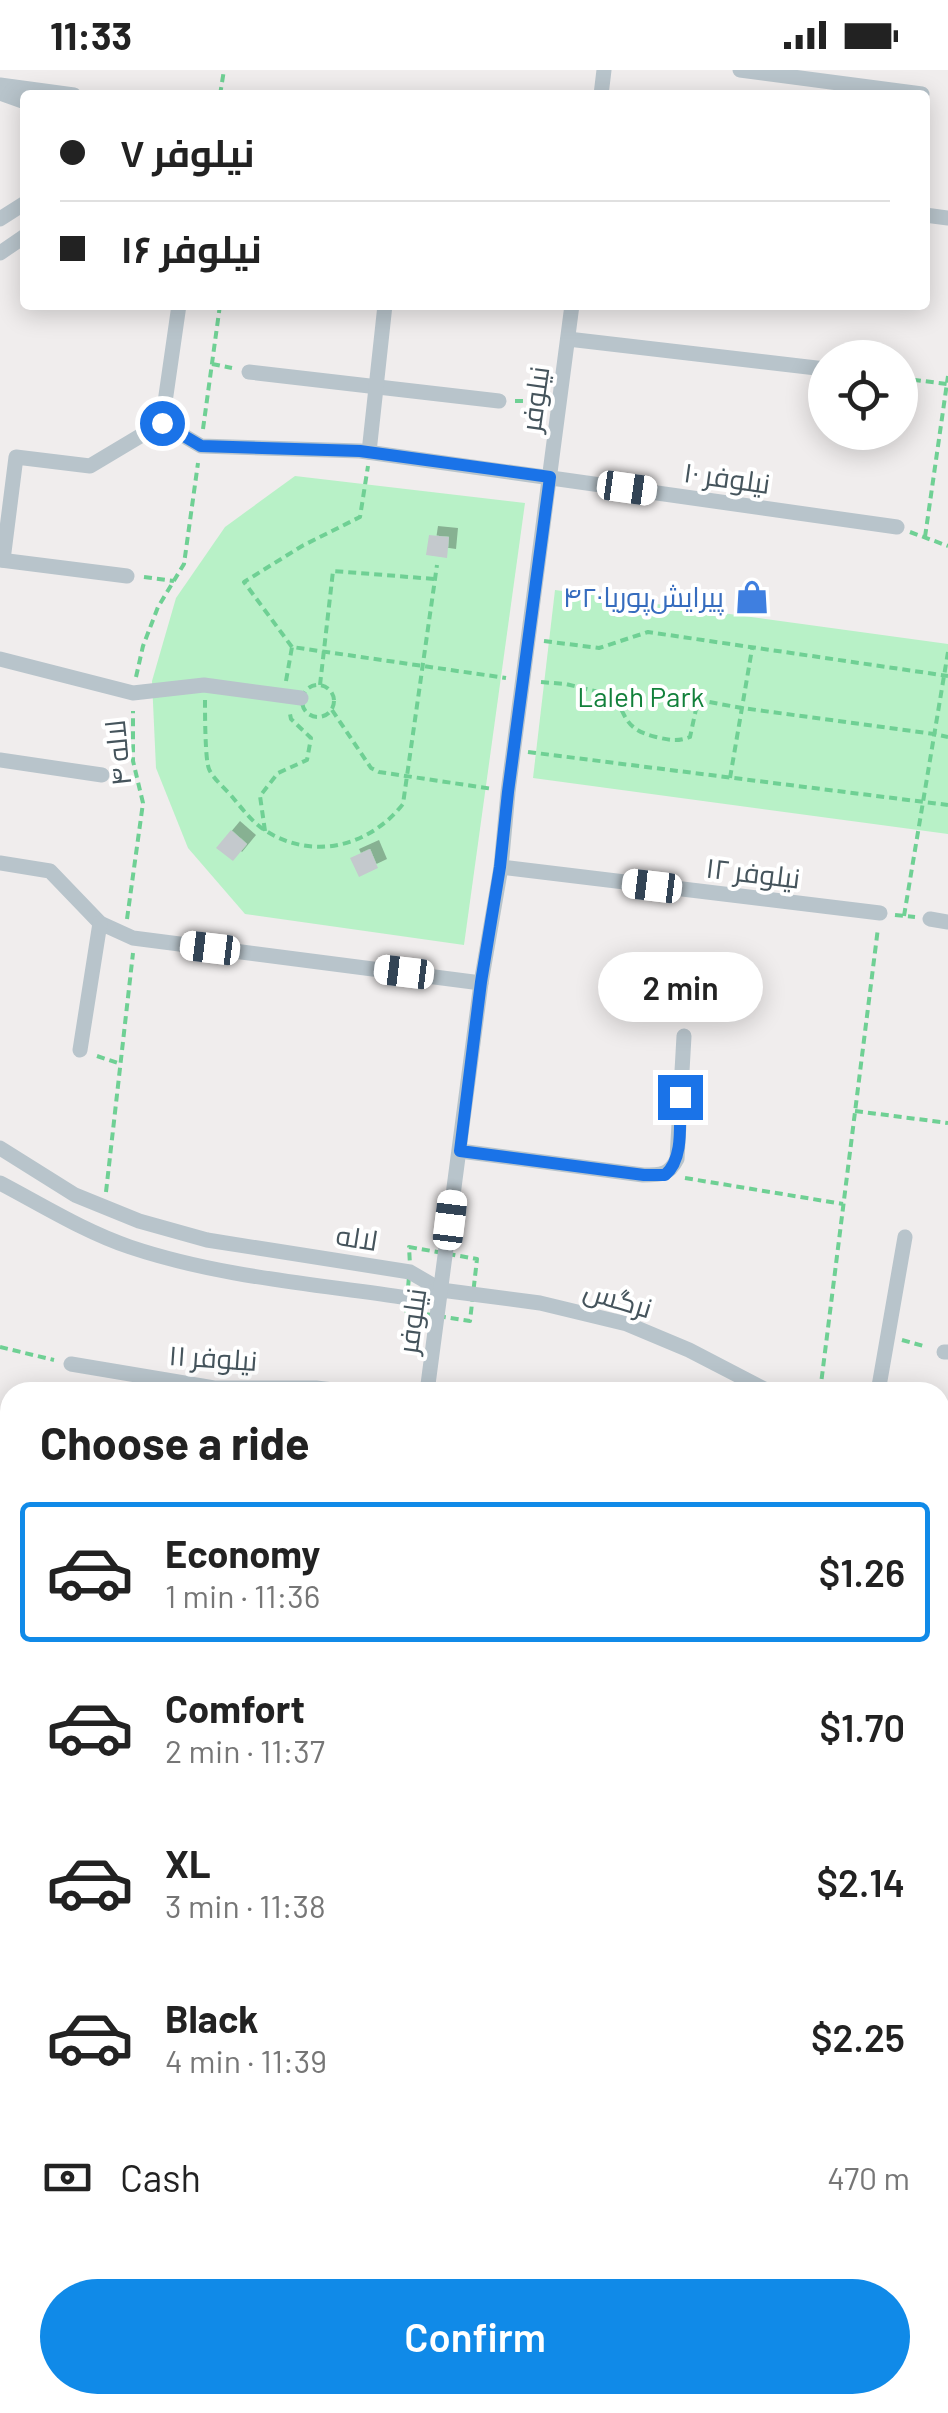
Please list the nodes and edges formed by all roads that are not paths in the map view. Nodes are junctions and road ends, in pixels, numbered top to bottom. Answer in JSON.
{"nodes":[{"id":1,"x":740,"y":70,"type":"edge"},
{"id":2,"x":812,"y":74,"type":"edge"},
{"id":3,"x":0,"y":86,"type":"edge"},
{"id":4,"x":33,"y":90,"type":"edge"},
{"id":5,"x":900,"y":90,"type":"edge"},
{"id":6,"x":178,"y":310,"type":"edge"},
{"id":7,"x":384,"y":310,"type":"edge"},
{"id":8,"x":571,"y":310,"type":"edge"},
{"id":9,"x":568,"y":339,"type":"junction"},
{"id":10,"x":808,"y":367,"type":"edge"},
{"id":11,"x":249,"y":372,"type":"road end"},
{"id":12,"x":376,"y":387,"type":"junction"},
{"id":13,"x":499,"y":401,"type":"road end"},
{"id":14,"x":162,"y":423,"type":"junction"},
{"id":15,"x":370,"y":452,"type":"junction"},
{"id":16,"x":550,"y":477,"type":"junction"},
{"id":17,"x":897,"y":528,"type":"road end"},
{"id":18,"x":1,"y":560,"type":"edge"},
{"id":19,"x":127,"y":576,"type":"road end"},
{"id":20,"x":0,"y":659,"type":"edge"},
{"id":21,"x":301,"y":698,"type":"dead end"},
{"id":22,"x":0,"y":760,"type":"edge"},
{"id":23,"x":102,"y":776,"type":"dead end"},
{"id":24,"x":0,"y":863,"type":"edge"},
{"id":25,"x":500,"y":867,"type":"junction"},
{"id":26,"x":880,"y":913,"type":"road end"},
{"id":27,"x":930,"y":919,"type":"road end"},
{"id":28,"x":100,"y":922,"type":"junction"},
{"id":29,"x":948,"y":922,"type":"edge"},
{"id":30,"x":481,"y":982,"type":"junction"},
{"id":31,"x":684,"y":1036,"type":"dead end"},
{"id":32,"x":80,"y":1050,"type":"road end"},
{"id":33,"x":0,"y":1148,"type":"edge"},
{"id":34,"x":460,"y":1151,"type":"junction"},
{"id":35,"x":0,"y":1182,"type":"edge"},
{"id":36,"x":905,"y":1237,"type":"dead end"},
{"id":37,"x":441,"y":1290,"type":"junction"},
{"id":38,"x":71,"y":1364,"type":"road end"},
{"id":39,"x":178,"y":1382,"type":"edge"},
{"id":40,"x":428,"y":1382,"type":"edge"},
{"id":41,"x":751,"y":1382,"type":"edge"},
{"id":42,"x":880,"y":1382,"type":"edge"}],
"edges":[{"from":1,"to":2,"type":"street"},
{"from":2,"to":5,"type":"street"},
{"from":3,"to":4,"type":"street"},
{"from":6,"to":14,"type":"street"},
{"from":7,"to":12,"type":"street"},
{"from":8,"to":9,"type":"street","name":"نیلوفر"},
{"from":9,"to":10,"type":"street"},
{"from":9,"to":16,"type":"street","name":"نیلوفر"},
{"from":11,"to":12,"type":"street"},
{"from":12,"to":13,"type":"street"},
{"from":12,"to":15,"type":"street"},
{"from":14,"to":15,"type":"street","name":"نیلوفر ۱۰"},
{"from":14,"to":18,"type":"street"},
{"from":15,"to":16,"type":"street","name":"نیلوفر ۱۰"},
{"from":16,"to":17,"type":"street","name":"نیلوفر ۱۰"},
{"from":16,"to":25,"type":"street","name":"نیلوفر"},
{"from":18,"to":19,"type":"street"},
{"from":20,"to":21,"type":"street"},
{"from":22,"to":23,"type":"street"},
{"from":24,"to":28,"type":"street"},
{"from":25,"to":26,"type":"street","name":"نیلوفر ۱۲"},
{"from":25,"to":30,"type":"street","name":"نیلوفر"},
{"from":27,"to":29,"type":"street"},
{"from":28,"to":30,"type":"street"},
{"from":28,"to":32,"type":"street"},
{"from":30,"to":34,"type":"street","name":"نیلوفر"},
{"from":31,"to":34,"type":"street"},
{"from":33,"to":37,"type":"street","name":"لاله"},
{"from":34,"to":37,"type":"street","name":"نیلوفر"},
{"from":35,"to":37,"type":"street","name":"لاله"},
{"from":36,"to":42,"type":"street"},
{"from":37,"to":40,"type":"street","name":"نیلوفر"},
{"from":37,"to":41,"type":"street","name":"نرگس"},
{"from":38,"to":39,"type":"street","name":"نیلوفر ۱۱"}]}
